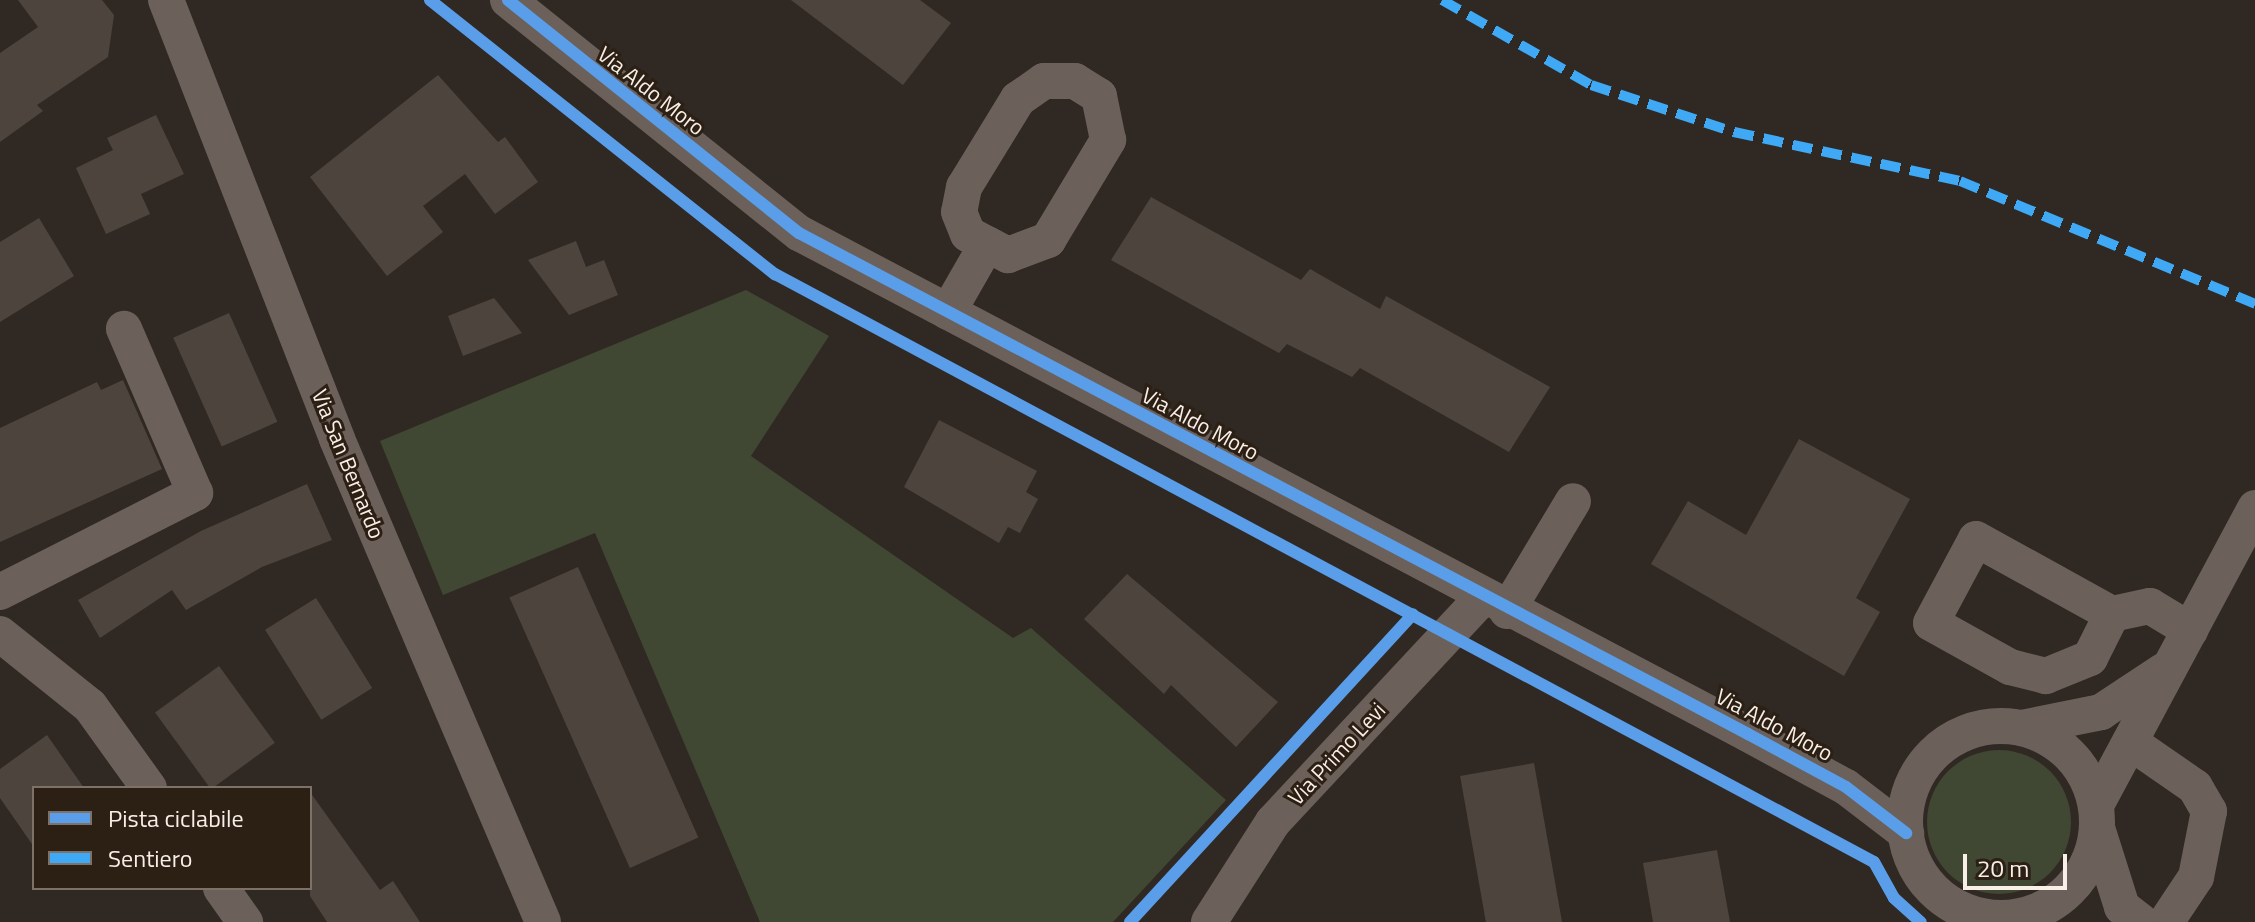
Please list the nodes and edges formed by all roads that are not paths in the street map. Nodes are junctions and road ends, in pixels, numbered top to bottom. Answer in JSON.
{"nodes":[{"id":1,"x":166,"y":0,"type":"edge"},
{"id":2,"x":508,"y":0,"type":"edge"},
{"id":3,"x":987,"y":244,"type":"junction"},
{"id":4,"x":948,"y":312,"type":"junction"},
{"id":5,"x":124,"y":329,"type":"dead end"},
{"id":6,"x":1573,"y":501,"type":"dead end"},
{"id":7,"x":2255,"y":508,"type":"edge"},
{"id":8,"x":0,"y":592,"type":"edge"},
{"id":9,"x":1495,"y":604,"type":"junction"},
{"id":10,"x":2112,"y":614,"type":"junction"},
{"id":11,"x":2190,"y":630,"type":"junction"},
{"id":12,"x":0,"y":634,"type":"edge"},
{"id":13,"x":2173,"y":663,"type":"junction"},
{"id":14,"x":2022,"y":728,"type":"junction"},
{"id":15,"x":2130,"y":742,"type":"junction"},
{"id":16,"x":1913,"y":782,"type":"junction"},
{"id":17,"x":148,"y":786,"type":"edge"},
{"id":18,"x":1846,"y":787,"type":"junction"},
{"id":19,"x":2097,"y":817,"type":"junction"},
{"id":20,"x":1906,"y":833,"type":"junction"},
{"id":21,"x":222,"y":890,"type":"edge"},
{"id":22,"x":2038,"y":913,"type":"edge"},
{"id":23,"x":1953,"y":914,"type":"edge"},
{"id":24,"x":2132,"y":914,"type":"edge"},
{"id":25,"x":245,"y":922,"type":"edge"},
{"id":26,"x":543,"y":922,"type":"edge"},
{"id":27,"x":1209,"y":922,"type":"edge"},
{"id":28,"x":2166,"y":922,"type":"edge"}],
"edges":[{"from":1,"to":26,"type":"street","name":"Via San Bernardo"},
{"from":2,"to":4,"type":"street","name":"Via Aldo Moro"},
{"from":3,"to":3,"type":"street"},
{"from":3,"to":4,"type":"street"},
{"from":4,"to":9,"type":"street","name":"Via Aldo Moro"},
{"from":5,"to":8,"type":"street"},
{"from":6,"to":9,"type":"street","name":"Via Primo Levi"},
{"from":7,"to":11,"type":"street"},
{"from":9,"to":18,"type":"street","name":"Via Aldo Moro"},
{"from":9,"to":27,"type":"street","name":"Via Primo Levi"},
{"from":10,"to":10,"type":"street"},
{"from":10,"to":11,"type":"street"},
{"from":11,"to":13,"type":"street"},
{"from":12,"to":17,"type":"street"},
{"from":13,"to":14,"type":"street"},
{"from":13,"to":15,"type":"street"},
{"from":14,"to":16,"type":"street"},
{"from":14,"to":19,"type":"street"},
{"from":15,"to":19,"type":"street"},
{"from":15,"to":28,"type":"street"},
{"from":16,"to":18,"type":"street","name":"Via Aldo Moro"},
{"from":16,"to":20,"type":"street"},
{"from":18,"to":20,"type":"street","name":"Via Aldo Moro"},
{"from":19,"to":22,"type":"street"},
{"from":19,"to":24,"type":"street"},
{"from":20,"to":23,"type":"street"},
{"from":21,"to":25,"type":"street"},
{"from":22,"to":23,"type":"street"},
{"from":22,"to":24,"type":"street"}]}
